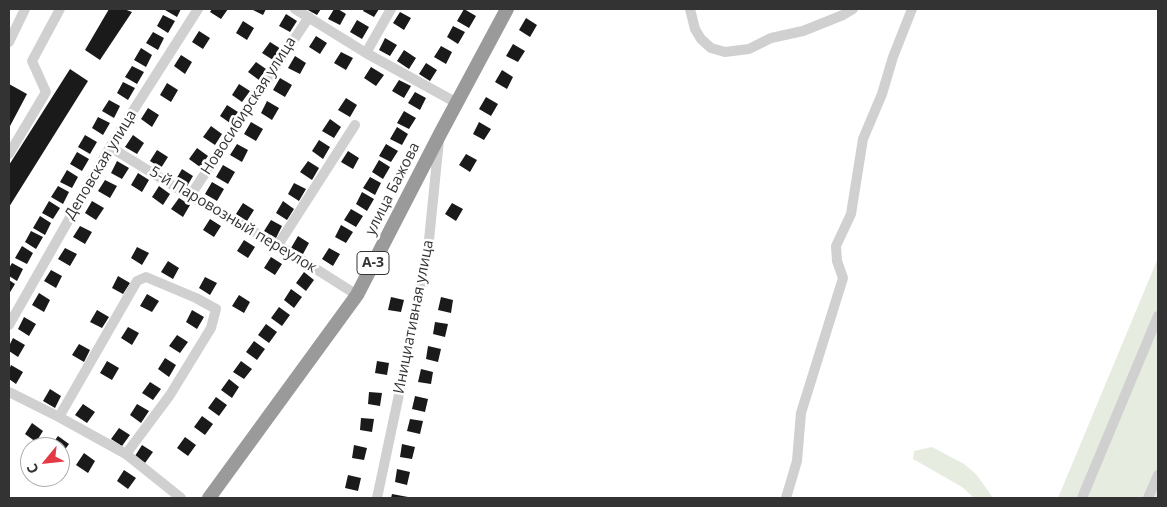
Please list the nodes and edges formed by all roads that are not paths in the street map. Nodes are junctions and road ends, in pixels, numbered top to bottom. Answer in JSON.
{"nodes":[{"id":1,"x":25,"y":9,"type":"edge"},
{"id":2,"x":60,"y":9,"type":"edge"},
{"id":3,"x":198,"y":9,"type":"edge"},
{"id":4,"x":295,"y":9,"type":"edge"},
{"id":5,"x":391,"y":9,"type":"edge"},
{"id":6,"x":507,"y":9,"type":"edge"},
{"id":7,"x":690,"y":9,"type":"edge"},
{"id":8,"x":853,"y":9,"type":"edge"},
{"id":9,"x":912,"y":9,"type":"edge"},
{"id":10,"x":309,"y":17,"type":"junction"},
{"id":11,"x":9,"y":42,"type":"edge"},
{"id":12,"x":366,"y":53,"type":"junction"},
{"id":13,"x":457,"y":103,"type":"junction"},
{"id":14,"x":355,"y":125,"type":"dead end"},
{"id":15,"x":440,"y":134,"type":"junction"},
{"id":16,"x":110,"y":147,"type":"junction"},
{"id":17,"x":9,"y":154,"type":"edge"},
{"id":18,"x":190,"y":196,"type":"junction"},
{"id":19,"x":278,"y":245,"type":"junction"},
{"id":20,"x":357,"y":295,"type":"junction"},
{"id":21,"x":1158,"y":316,"type":"edge"},
{"id":22,"x":9,"y":325,"type":"edge"},
{"id":23,"x":9,"y":392,"type":"edge"},
{"id":24,"x":59,"y":416,"type":"junction"},
{"id":25,"x":126,"y":454,"type":"junction"},
{"id":26,"x":1158,"y":475,"type":"edge"},
{"id":27,"x":1152,"y":494,"type":"edge"},
{"id":28,"x":181,"y":498,"type":"edge"},
{"id":29,"x":209,"y":498,"type":"edge"},
{"id":30,"x":377,"y":498,"type":"edge"},
{"id":31,"x":786,"y":498,"type":"edge"},
{"id":32,"x":1082,"y":498,"type":"edge"}],
"edges":[{"from":1,"to":11,"type":"street"},
{"from":2,"to":17,"type":"street"},
{"from":3,"to":16,"type":"street","name":"Деповская улица"},
{"from":4,"to":10,"type":"street"},
{"from":5,"to":12,"type":"street"},
{"from":6,"to":13,"type":"highway","name":"улица Бажова","number":"A-3"},
{"from":7,"to":8,"type":"street"},
{"from":9,"to":31,"type":"street"},
{"from":10,"to":12,"type":"street"},
{"from":10,"to":18,"type":"street","name":"Новосибирская улица"},
{"from":12,"to":13,"type":"street"},
{"from":13,"to":15,"type":"highway","name":"улица Бажова","number":"A-3"},
{"from":14,"to":19,"type":"street"},
{"from":15,"to":20,"type":"highway","name":"улица Бажова","number":"A-3"},
{"from":15,"to":30,"type":"street","name":"Инициативная улица"},
{"from":16,"to":18,"type":"street","name":"5-й Паровозный переулок"},
{"from":16,"to":22,"type":"street","name":"Деповская улица"},
{"from":18,"to":19,"type":"street","name":"5-й Паровозный переулок"},
{"from":19,"to":20,"type":"street","name":"5-й Паровозный переулок"},
{"from":20,"to":29,"type":"highway","name":"улица Бажова","number":"A-3"},
{"from":21,"to":32,"type":"street"},
{"from":23,"to":24,"type":"street"},
{"from":24,"to":25,"type":"street"},
{"from":24,"to":25,"type":"street"},
{"from":25,"to":28,"type":"street"},
{"from":26,"to":27,"type":"street"}]}
